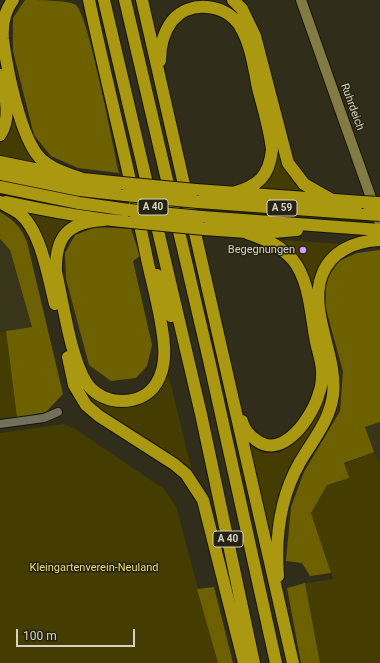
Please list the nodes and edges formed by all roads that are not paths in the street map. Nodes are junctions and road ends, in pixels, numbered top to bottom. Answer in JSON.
{"nodes":[{"id":1,"x":13,"y":0,"type":"edge"},
{"id":2,"x":81,"y":0,"type":"edge"},
{"id":3,"x":88,"y":0,"type":"edge"},
{"id":4,"x":104,"y":0,"type":"edge"},
{"id":5,"x":125,"y":0,"type":"edge"},
{"id":6,"x":142,"y":0,"type":"edge"},
{"id":7,"x":233,"y":0,"type":"edge"},
{"id":8,"x":301,"y":0,"type":"edge"},
{"id":9,"x":95,"y":30,"type":"junction"},
{"id":10,"x":0,"y":75,"type":"edge"},
{"id":11,"x":160,"y":77,"type":"junction"},
{"id":12,"x":0,"y":135,"type":"edge"},
{"id":13,"x":0,"y":162,"type":"edge"},
{"id":14,"x":0,"y":174,"type":"edge"},
{"id":15,"x":84,"y":179,"type":"junction"},
{"id":16,"x":0,"y":187,"type":"edge"},
{"id":17,"x":233,"y":193,"type":"junction"},
{"id":18,"x":332,"y":200,"type":"junction"},
{"id":19,"x":0,"y":201,"type":"edge"},
{"id":20,"x":380,"y":203,"type":"edge"},
{"id":21,"x":380,"y":215,"type":"edge"},
{"id":22,"x":104,"y":220,"type":"junction"},
{"id":23,"x":332,"y":227,"type":"junction"},
{"id":24,"x":377,"y":232,"type":"edge"},
{"id":25,"x":247,"y":233,"type":"junction"},
{"id":26,"x":142,"y":235,"type":"junction"},
{"id":27,"x":228,"y":377,"type":"junction"},
{"id":28,"x":58,"y":412,"type":"dead end"},
{"id":29,"x":201,"y":414,"type":"junction"},
{"id":30,"x":0,"y":424,"type":"edge"},
{"id":31,"x":280,"y":599,"type":"junction"},
{"id":32,"x":244,"y":663,"type":"edge"},
{"id":33,"x":254,"y":663,"type":"edge"},
{"id":34,"x":276,"y":663,"type":"edge"},
{"id":35,"x":293,"y":663,"type":"edge"}],
"edges":[{"from":1,"to":15,"type":"highway"},
{"from":2,"to":9,"type":"highway"},
{"from":3,"to":9,"type":"highway"},
{"from":4,"to":29,"type":"highway","number":"A 40"},
{"from":5,"to":34,"type":"highway","number":"A 40"},
{"from":6,"to":11,"type":"highway"},
{"from":7,"to":18,"type":"highway"},
{"from":8,"to":24,"type":"main road","name":"Ruhrdeich"},
{"from":9,"to":26,"type":"highway"},
{"from":10,"to":12,"type":"highway"},
{"from":11,"to":17,"type":"highway"},
{"from":11,"to":27,"type":"highway"},
{"from":13,"to":15,"type":"highway"},
{"from":14,"to":21,"type":"highway","number":"A 59","bridge":true},
{"from":15,"to":17,"type":"highway","bridge":true},
{"from":16,"to":23,"type":"highway","number":"A 59","bridge":true},
{"from":17,"to":18,"type":"highway"},
{"from":18,"to":20,"type":"highway","bridge":true},
{"from":19,"to":22,"type":"highway"},
{"from":19,"to":32,"type":"highway"},
{"from":22,"to":25,"type":"highway","bridge":true},
{"from":22,"to":26,"type":"highway"},
{"from":23,"to":24,"type":"highway","number":"A 59"},
{"from":23,"to":25,"type":"highway"},
{"from":24,"to":31,"type":"highway"},
{"from":25,"to":27,"type":"highway"},
{"from":26,"to":29,"type":"highway"},
{"from":27,"to":31,"type":"highway"},
{"from":28,"to":30,"type":"street"},
{"from":29,"to":33,"type":"highway","number":"A 40"},
{"from":31,"to":35,"type":"highway"}]}
